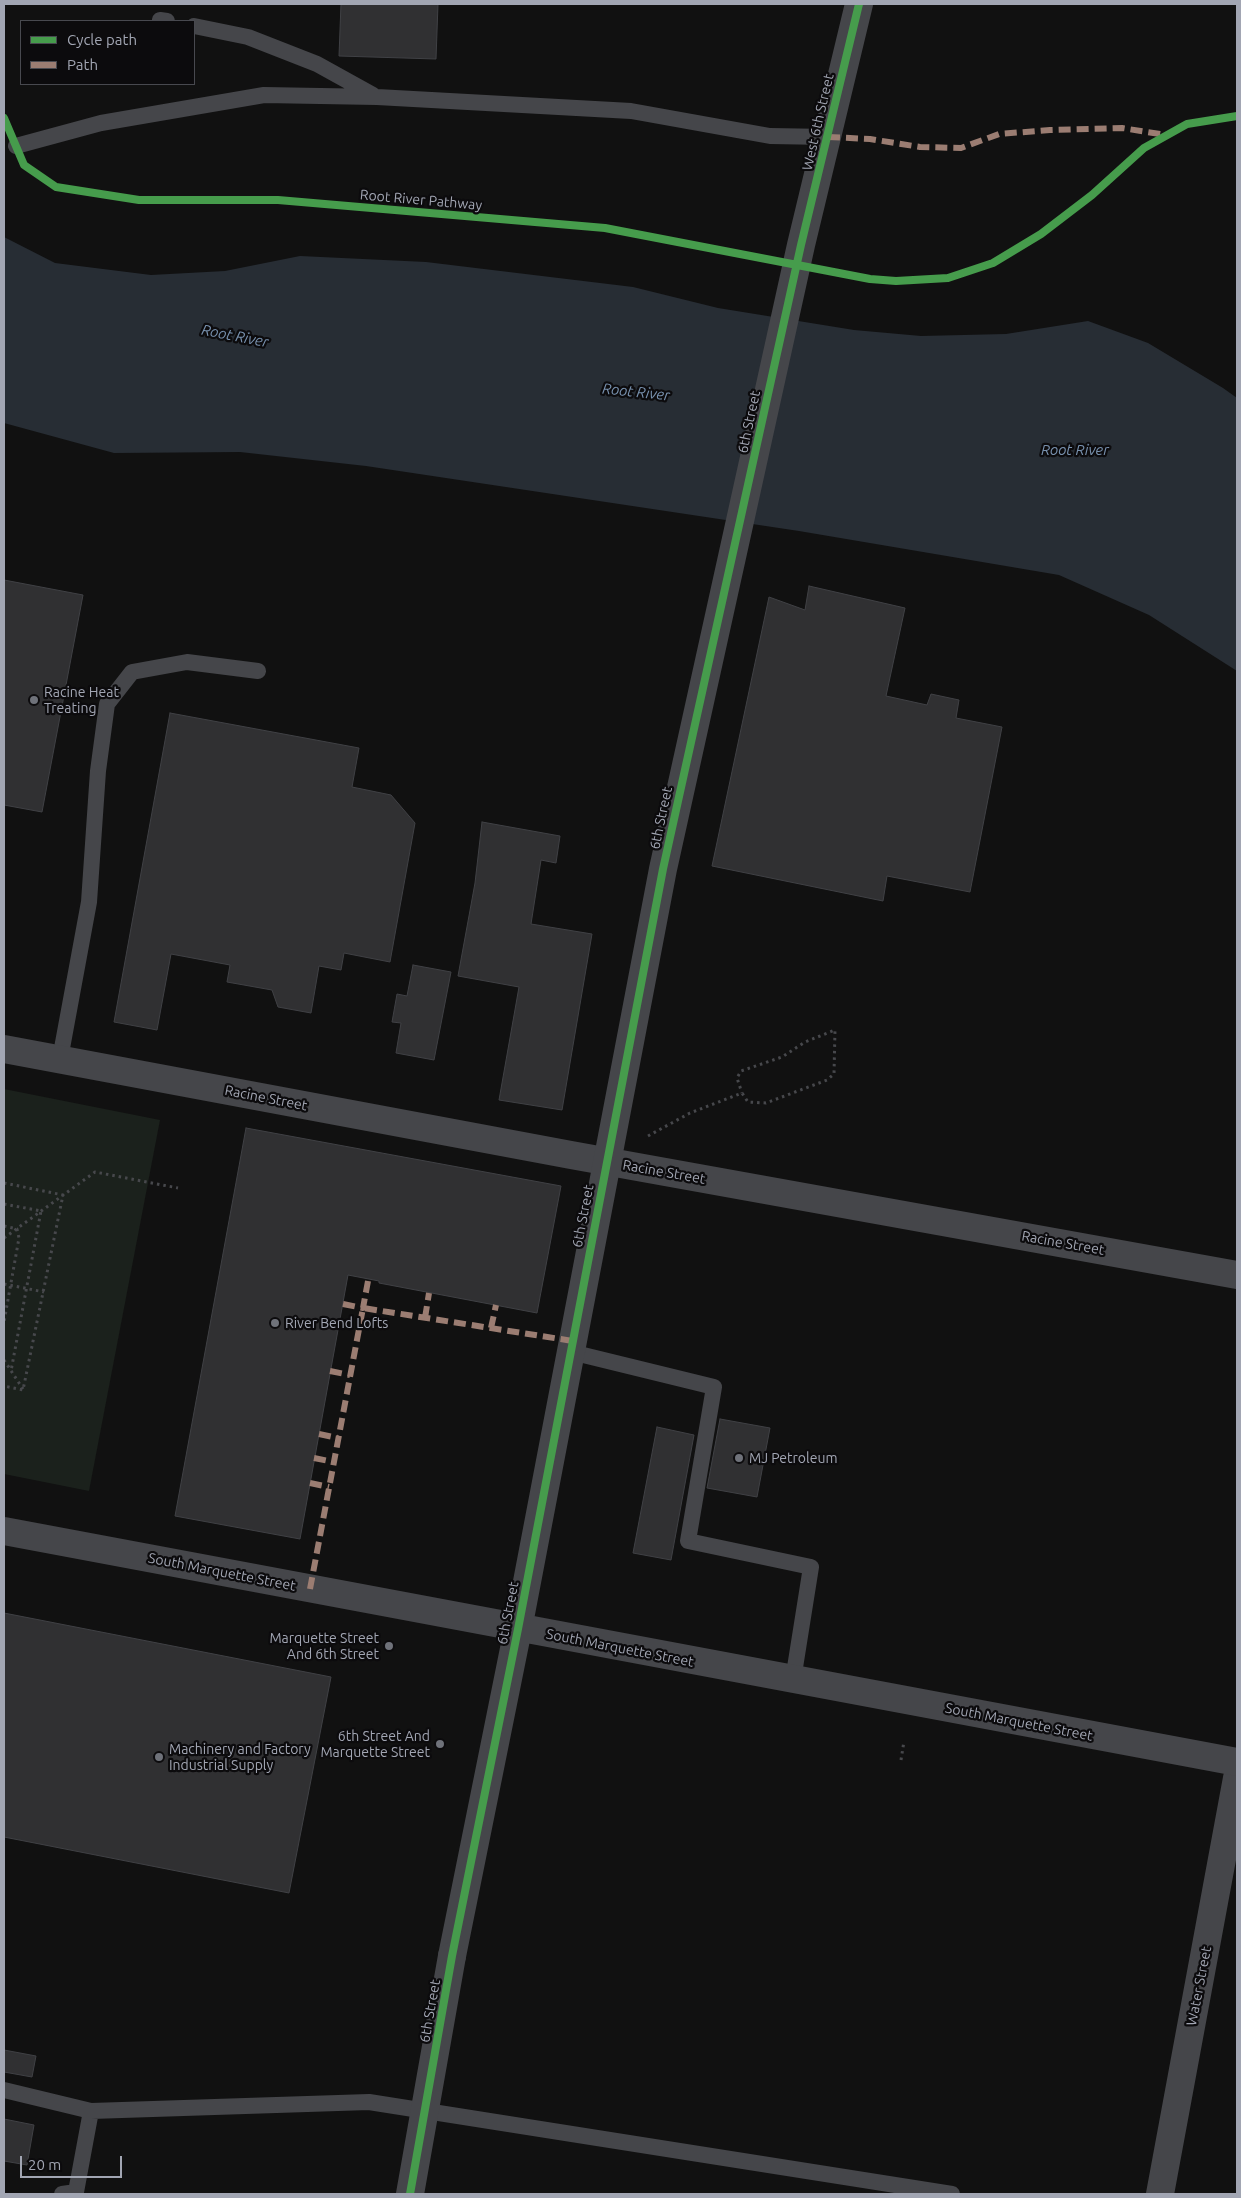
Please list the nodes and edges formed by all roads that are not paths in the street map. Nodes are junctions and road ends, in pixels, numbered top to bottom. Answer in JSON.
{"nodes":[{"id":1,"x":859,"y":4,"type":"edge"},
{"id":2,"x":195,"y":26,"type":"edge"},
{"id":3,"x":377,"y":97,"type":"junction"},
{"id":4,"x":828,"y":137,"type":"junction"},
{"id":5,"x":16,"y":146,"type":"dead end"},
{"id":6,"x":801,"y":245,"type":"joint"},
{"id":7,"x":258,"y":671,"type":"dead end"},
{"id":8,"x":4,"y":1049,"type":"edge"},
{"id":9,"x":60,"y":1060,"type":"junction"},
{"id":10,"x":606,"y":1161,"type":"junction"},
{"id":11,"x":1237,"y":1275,"type":"edge"},
{"id":12,"x":571,"y":1352,"type":"junction"},
{"id":13,"x":4,"y":1531,"type":"edge"},
{"id":14,"x":518,"y":1628,"type":"junction"},
{"id":15,"x":792,"y":1680,"type":"junction"},
{"id":16,"x":1237,"y":1762,"type":"edge"},
{"id":17,"x":1237,"y":1778,"type":"edge"},
{"id":18,"x":4,"y":2090,"type":"edge"},
{"id":19,"x":91,"y":2111,"type":"junction"},
{"id":20,"x":62,"y":2194,"type":"edge"},
{"id":21,"x":410,"y":2194,"type":"edge"},
{"id":22,"x":952,"y":2194,"type":"edge"},
{"id":23,"x":1160,"y":2194,"type":"edge"}],
"edges":[{"from":1,"to":4,"type":"street","name":"West 6th Street"},
{"from":2,"to":3,"type":"lane"},
{"from":3,"to":4,"type":"lane"},
{"from":3,"to":5,"type":"lane"},
{"from":4,"to":6,"type":"street","name":"West 6th Street"},
{"from":6,"to":10,"type":"street","name":"6th Street"},
{"from":7,"to":9,"type":"lane"},
{"from":8,"to":9,"type":"street","name":"Racine Street"},
{"from":9,"to":10,"type":"street","name":"Racine Street"},
{"from":10,"to":11,"type":"street","name":"Racine Street"},
{"from":10,"to":12,"type":"street","name":"6th Street"},
{"from":12,"to":14,"type":"street","name":"6th Street"},
{"from":12,"to":15,"type":"lane"},
{"from":13,"to":14,"type":"street","name":"South Marquette Street"},
{"from":14,"to":15,"type":"street","name":"South Marquette Street"},
{"from":14,"to":21,"type":"street","name":"6th Street","bridge":true},
{"from":15,"to":16,"type":"street","name":"South Marquette Street"},
{"from":17,"to":23,"type":"street","name":"Water Street"},
{"from":18,"to":19,"type":"lane"},
{"from":19,"to":20,"type":"lane"},
{"from":19,"to":22,"type":"lane"}]}
